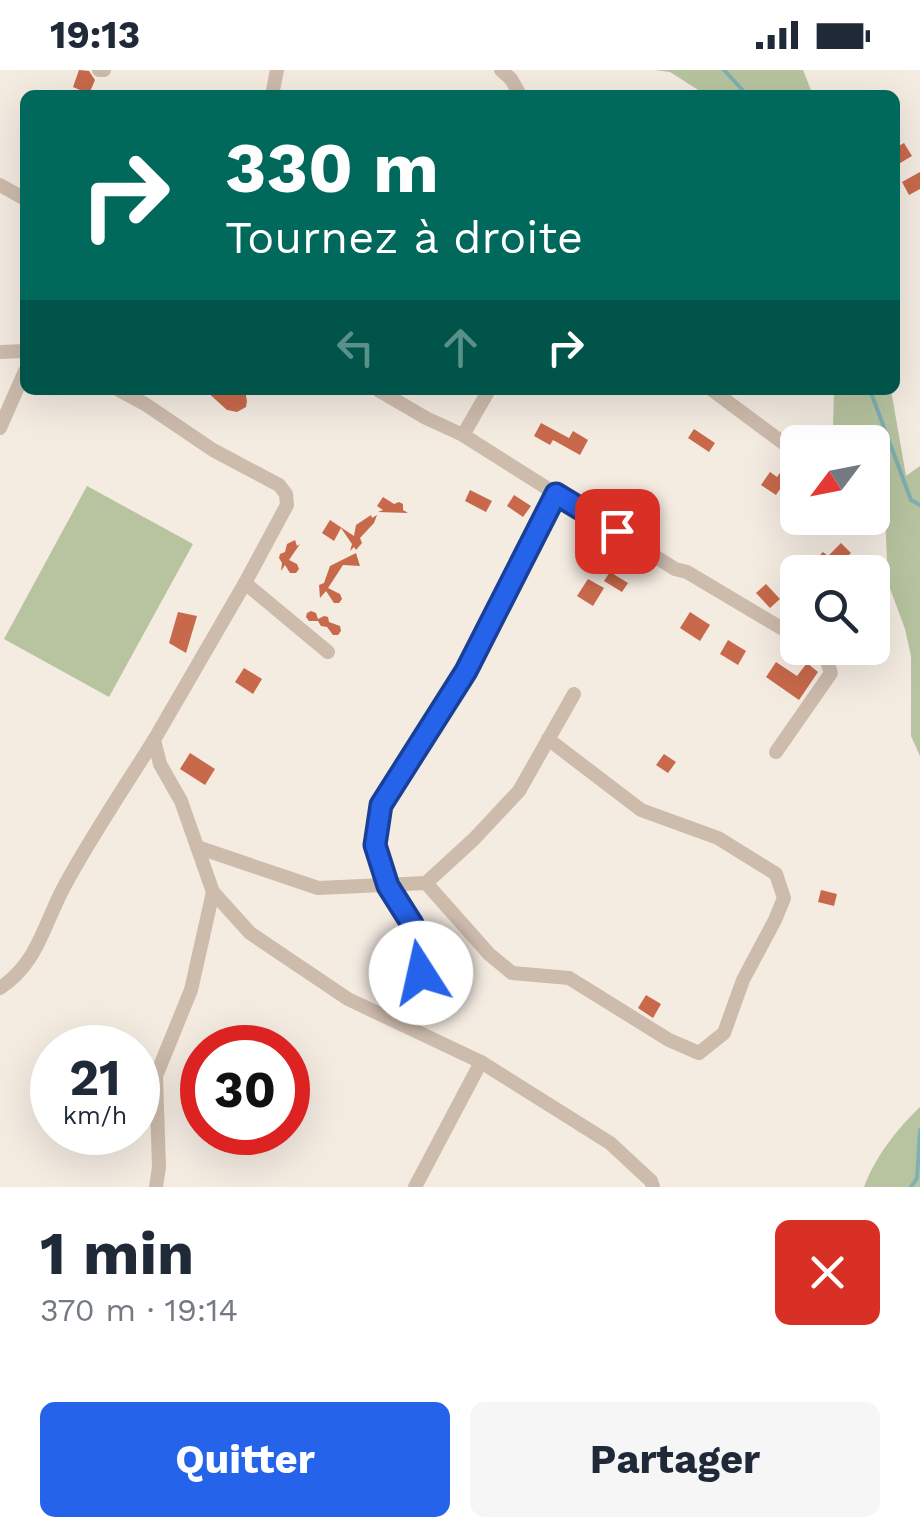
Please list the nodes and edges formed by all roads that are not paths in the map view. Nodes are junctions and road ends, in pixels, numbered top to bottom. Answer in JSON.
{"nodes":[{"id":1,"x":501,"y":70,"type":"edge"},
{"id":2,"x":517,"y":90,"type":"edge"},
{"id":3,"x":20,"y":382,"type":"edge"},
{"id":4,"x":387,"y":395,"type":"edge"},
{"id":5,"x":486,"y":395,"type":"edge"},
{"id":6,"x":719,"y":395,"type":"edge"},
{"id":7,"x":149,"y":397,"type":"edge"},
{"id":8,"x":0,"y":428,"type":"edge"},
{"id":9,"x":463,"y":435,"type":"junction"},
{"id":10,"x":780,"y":441,"type":"edge"},
{"id":11,"x":556,"y":494,"type":"junction"},
{"id":12,"x":246,"y":583,"type":"junction"},
{"id":13,"x":780,"y":627,"type":"edge"},
{"id":14,"x":328,"y":652,"type":"dead end"},
{"id":15,"x":828,"y":665,"type":"edge"},
{"id":16,"x":574,"y":694,"type":"dead end"},
{"id":17,"x":548,"y":739,"type":"junction"},
{"id":18,"x":154,"y":740,"type":"junction"},
{"id":19,"x":776,"y":752,"type":"dead end"},
{"id":20,"x":197,"y":847,"type":"junction"},
{"id":21,"x":426,"y":883,"type":"junction"},
{"id":22,"x":388,"y":886,"type":"junction"},
{"id":23,"x":213,"y":892,"type":"junction"},
{"id":24,"x":0,"y":988,"type":"edge"},
{"id":25,"x":399,"y":1022,"type":"junction"},
{"id":26,"x":481,"y":1062,"type":"junction"},
{"id":27,"x":156,"y":1187,"type":"edge"},
{"id":28,"x":415,"y":1187,"type":"edge"},
{"id":29,"x":653,"y":1187,"type":"edge"}],
"edges":[{"from":1,"to":2,"type":"street"},
{"from":3,"to":8,"type":"street"},
{"from":4,"to":9,"type":"street"},
{"from":5,"to":9,"type":"street"},
{"from":6,"to":10,"type":"street"},
{"from":7,"to":12,"type":"street"},
{"from":9,"to":11,"type":"street"},
{"from":11,"to":13,"type":"street"},
{"from":11,"to":22,"type":"street"},
{"from":12,"to":14,"type":"street"},
{"from":12,"to":18,"type":"street"},
{"from":15,"to":19,"type":"street"},
{"from":16,"to":17,"type":"street"},
{"from":17,"to":21,"type":"street"},
{"from":17,"to":21,"type":"street"},
{"from":18,"to":20,"type":"street"},
{"from":18,"to":24,"type":"street"},
{"from":20,"to":22,"type":"street"},
{"from":20,"to":23,"type":"street"},
{"from":21,"to":22,"type":"street"},
{"from":22,"to":25,"type":"street"},
{"from":23,"to":25,"type":"street"},
{"from":23,"to":27,"type":"street"},
{"from":25,"to":26,"type":"street"},
{"from":26,"to":28,"type":"street"},
{"from":26,"to":29,"type":"street"}]}
